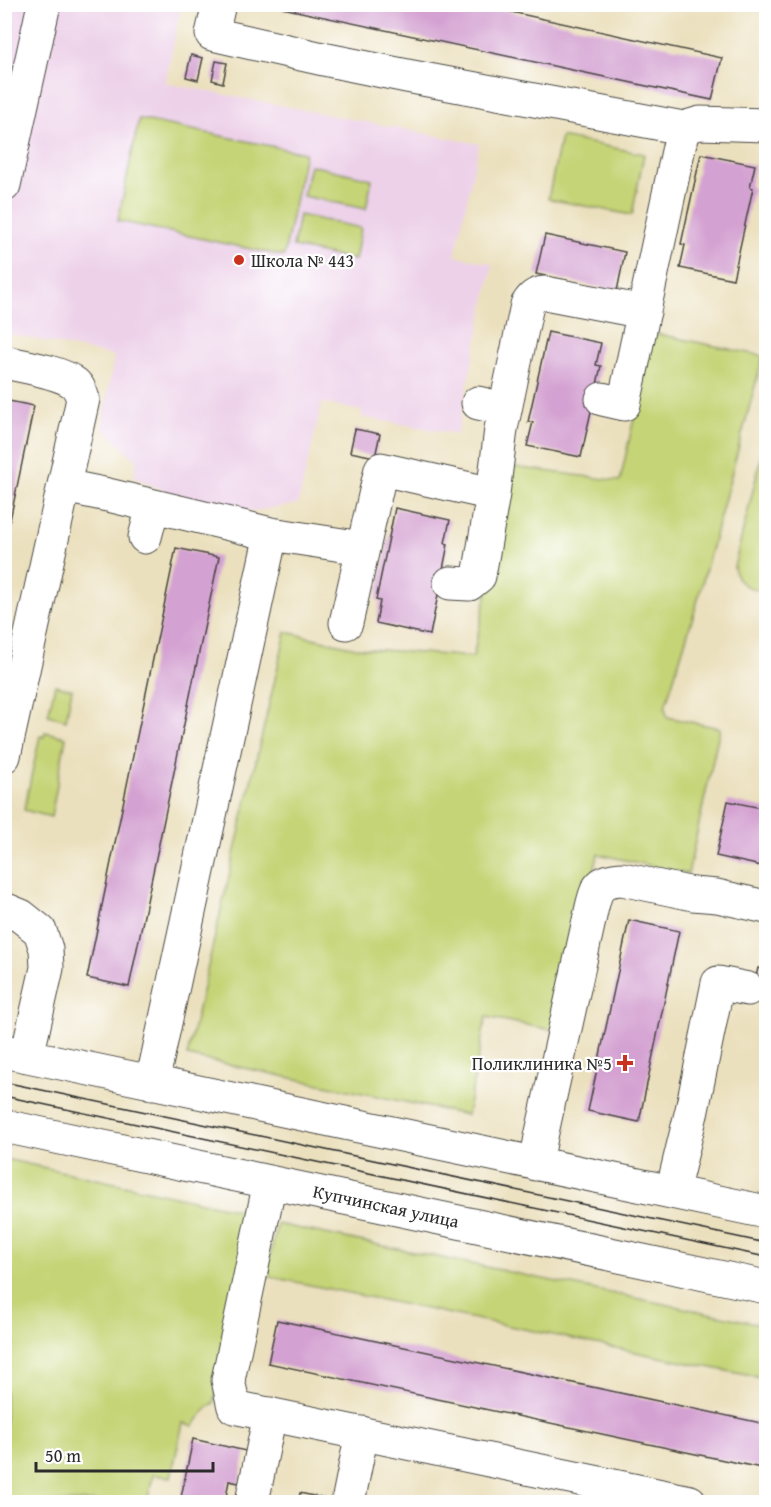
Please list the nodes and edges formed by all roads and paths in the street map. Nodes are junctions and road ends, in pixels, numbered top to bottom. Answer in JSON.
{"nodes":[{"id":1,"x":44,"y":4,"type":"edge"},
{"id":2,"x":219,"y":4,"type":"edge"},
{"id":3,"x":18,"y":54,"type":"edge"},
{"id":4,"x":766,"y":125,"type":"edge"},
{"id":5,"x":683,"y":128,"type":"junction"},
{"id":6,"x":4,"y":184,"type":"edge"},
{"id":7,"x":644,"y":312,"type":"junction"},
{"id":8,"x":4,"y":362,"type":"edge"},
{"id":9,"x":602,"y":399,"type":"dead end"},
{"id":10,"x":64,"y":486,"type":"junction"},
{"id":11,"x":493,"y":494,"type":"junction"},
{"id":12,"x":271,"y":534,"type":"junction"},
{"id":13,"x":362,"y":548,"type":"junction"},
{"id":14,"x":450,"y":583,"type":"dead end"},
{"id":15,"x":346,"y":623,"type":"dead end"},
{"id":16,"x":4,"y":756,"type":"edge"},
{"id":17,"x":766,"y":907,"type":"edge"},
{"id":18,"x":4,"y":909,"type":"edge"},
{"id":19,"x":748,"y":989,"type":"dead end"},
{"id":20,"x":16,"y":1054,"type":"edge"},
{"id":21,"x":152,"y":1083,"type":"junction"},
{"id":22,"x":4,"y":1126,"type":"edge"},
{"id":23,"x":536,"y":1164,"type":"junction"},
{"id":24,"x":270,"y":1182,"type":"junction"},
{"id":25,"x":672,"y":1192,"type":"junction"},
{"id":26,"x":766,"y":1212,"type":"edge"},
{"id":27,"x":766,"y":1287,"type":"edge"},
{"id":28,"x":270,"y":1414,"type":"junction"},
{"id":29,"x":362,"y":1433,"type":"junction"},
{"id":30,"x":252,"y":1503,"type":"edge"},
{"id":31,"x":348,"y":1503,"type":"edge"},
{"id":32,"x":690,"y":1503,"type":"edge"}],
"edges":[{"from":1,"to":3,"type":"street"},
{"from":2,"to":5,"type":"street"},
{"from":3,"to":6,"type":"street"},
{"from":4,"to":5,"type":"street"},
{"from":5,"to":7,"type":"street"},
{"from":7,"to":9,"type":"street"},
{"from":7,"to":11,"type":"street"},
{"from":8,"to":10,"type":"street"},
{"from":10,"to":12,"type":"street"},
{"from":10,"to":16,"type":"street"},
{"from":11,"to":13,"type":"street"},
{"from":11,"to":14,"type":"street"},
{"from":12,"to":13,"type":"street"},
{"from":12,"to":21,"type":"street"},
{"from":13,"to":15,"type":"street"},
{"from":17,"to":23,"type":"street"},
{"from":18,"to":20,"type":"street"},
{"from":19,"to":25,"type":"street"},
{"from":20,"to":21,"type":"street"},
{"from":21,"to":23,"type":"street"},
{"from":22,"to":24,"type":"street","name":"Купчинская улица"},
{"from":23,"to":25,"type":"street"},
{"from":24,"to":27,"type":"street","name":"Купчинская улица"},
{"from":24,"to":28,"type":"street"},
{"from":25,"to":26,"type":"street"},
{"from":28,"to":29,"type":"street"},
{"from":28,"to":30,"type":"street"},
{"from":29,"to":31,"type":"street"},
{"from":29,"to":32,"type":"street"}]}
